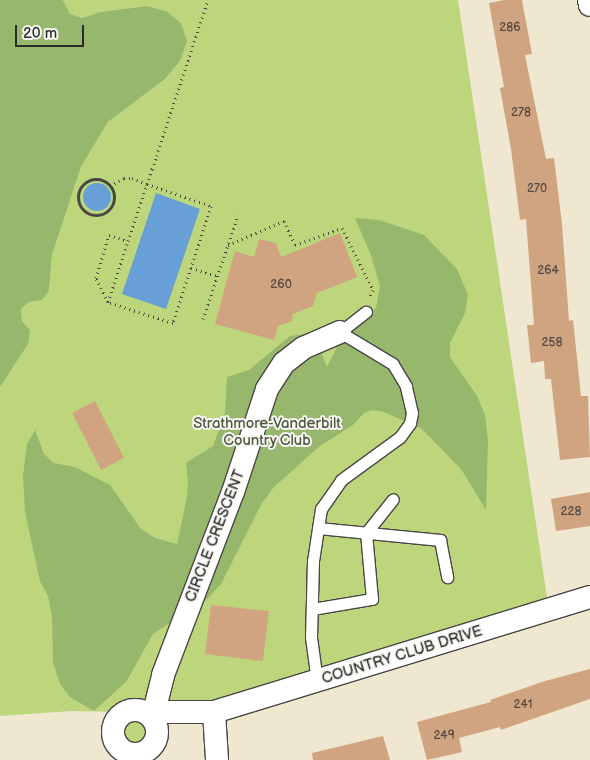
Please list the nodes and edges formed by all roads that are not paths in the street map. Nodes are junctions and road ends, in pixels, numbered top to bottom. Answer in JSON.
{"nodes":[{"id":1,"x":589,"y":0,"type":"edge"},
{"id":2,"x":590,"y":5,"type":"edge"},
{"id":3,"x":366,"y":312,"type":"road end"},
{"id":4,"x":340,"y":332,"type":"junction"},
{"id":5,"x":394,"y":499,"type":"dead end"},
{"id":6,"x":318,"y":528,"type":"junction"},
{"id":7,"x":366,"y":533,"type":"junction"},
{"id":8,"x":447,"y":577,"type":"dead end"},
{"id":9,"x":590,"y":597,"type":"edge"},
{"id":10,"x":312,"y":609,"type":"junction"},
{"id":11,"x":317,"y":680,"type":"junction"},
{"id":12,"x":214,"y":712,"type":"junction"},
{"id":13,"x":217,"y":760,"type":"edge"}],
"edges":[{"from":1,"to":2,"type":"street"},
{"from":3,"to":4,"type":"lane"},
{"from":4,"to":6,"type":"lane"},
{"from":4,"to":12,"type":"street","name":"CIRCLE CRESCENT"},
{"from":5,"to":7,"type":"lane"},
{"from":6,"to":7,"type":"lane"},
{"from":6,"to":10,"type":"lane"},
{"from":7,"to":8,"type":"lane"},
{"from":7,"to":10,"type":"lane"},
{"from":9,"to":11,"type":"street","name":"COUNTRY CLUB DRIVE"},
{"from":10,"to":11,"type":"lane"},
{"from":11,"to":12,"type":"street","name":"COUNTRY CLUB DRIVE"},
{"from":12,"to":13,"type":"street"}]}
